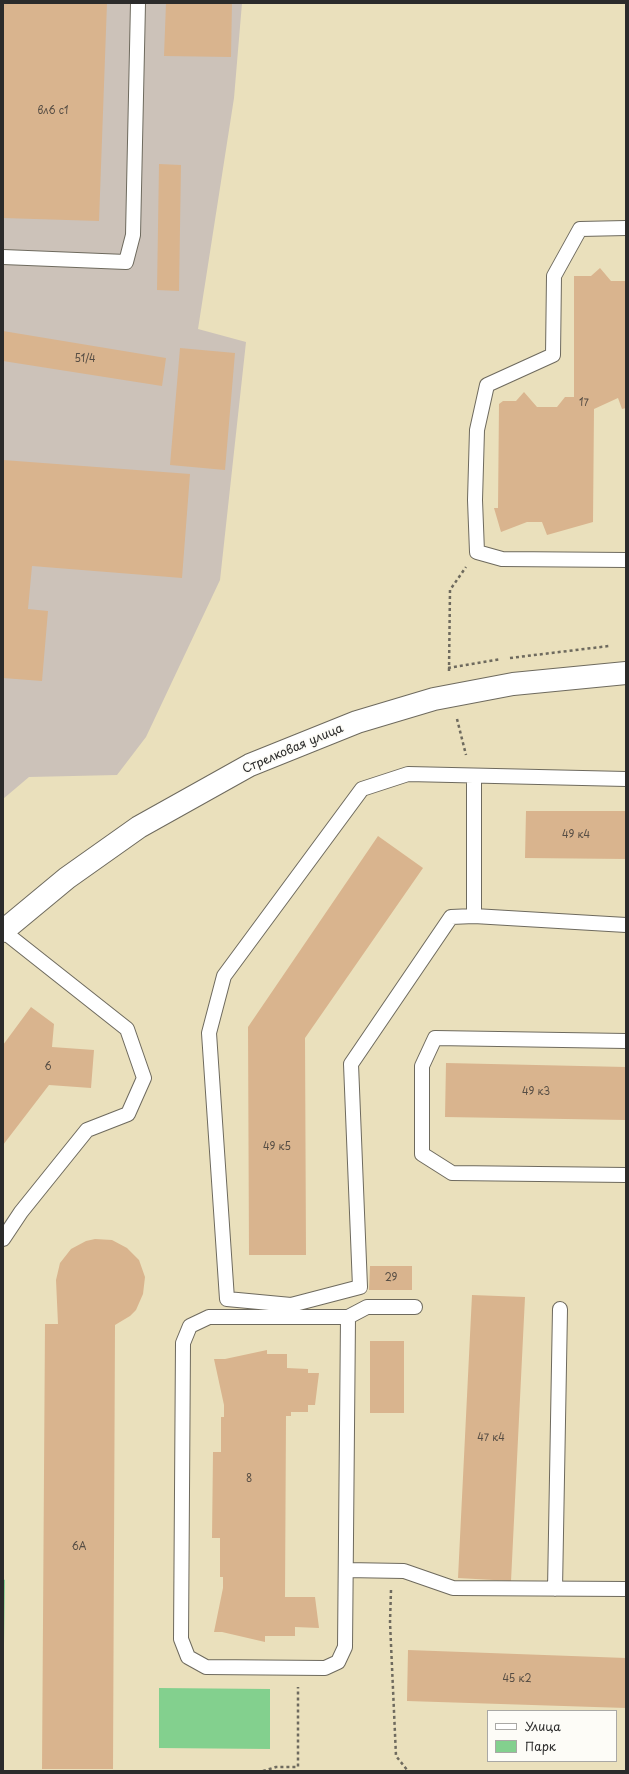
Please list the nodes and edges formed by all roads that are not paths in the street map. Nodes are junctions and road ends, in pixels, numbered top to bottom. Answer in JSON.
{"nodes":[{"id":1,"x":138,"y":3,"type":"edge"},
{"id":2,"x":626,"y":228,"type":"edge"},
{"id":3,"x":3,"y":257,"type":"edge"},
{"id":4,"x":626,"y":560,"type":"edge"},
{"id":5,"x":626,"y":673,"type":"edge"},
{"id":6,"x":474,"y":776,"type":"junction"},
{"id":7,"x":626,"y":779,"type":"edge"},
{"id":8,"x":474,"y":916,"type":"junction"},
{"id":9,"x":626,"y":925,"type":"edge"},
{"id":10,"x":3,"y":931,"type":"edge"},
{"id":11,"x":626,"y":1041,"type":"edge"},
{"id":12,"x":626,"y":1175,"type":"edge"},
{"id":13,"x":3,"y":1239,"type":"edge"},
{"id":14,"x":415,"y":1307,"type":"dead end"},
{"id":15,"x":560,"y":1309,"type":"dead end"},
{"id":16,"x":291,"y":1311,"type":"junction"},
{"id":17,"x":348,"y":1317,"type":"junction"},
{"id":18,"x":346,"y":1570,"type":"junction"},
{"id":19,"x":555,"y":1589,"type":"junction"},
{"id":20,"x":626,"y":1589,"type":"edge"}],
"edges":[{"from":1,"to":3,"type":"lane"},
{"from":2,"to":4,"type":"lane"},
{"from":5,"to":10,"type":"street","name":"Стрелковая улица"},
{"from":6,"to":7,"type":"lane"},
{"from":6,"to":8,"type":"lane"},
{"from":6,"to":16,"type":"lane"},
{"from":8,"to":9,"type":"lane"},
{"from":8,"to":16,"type":"lane"},
{"from":10,"to":13,"type":"lane"},
{"from":11,"to":12,"type":"lane"},
{"from":14,"to":17,"type":"lane"},
{"from":15,"to":19,"type":"lane"},
{"from":16,"to":17,"type":"lane"},
{"from":16,"to":18,"type":"lane"},
{"from":17,"to":18,"type":"lane"},
{"from":18,"to":19,"type":"lane"},
{"from":19,"to":20,"type":"lane"}]}
